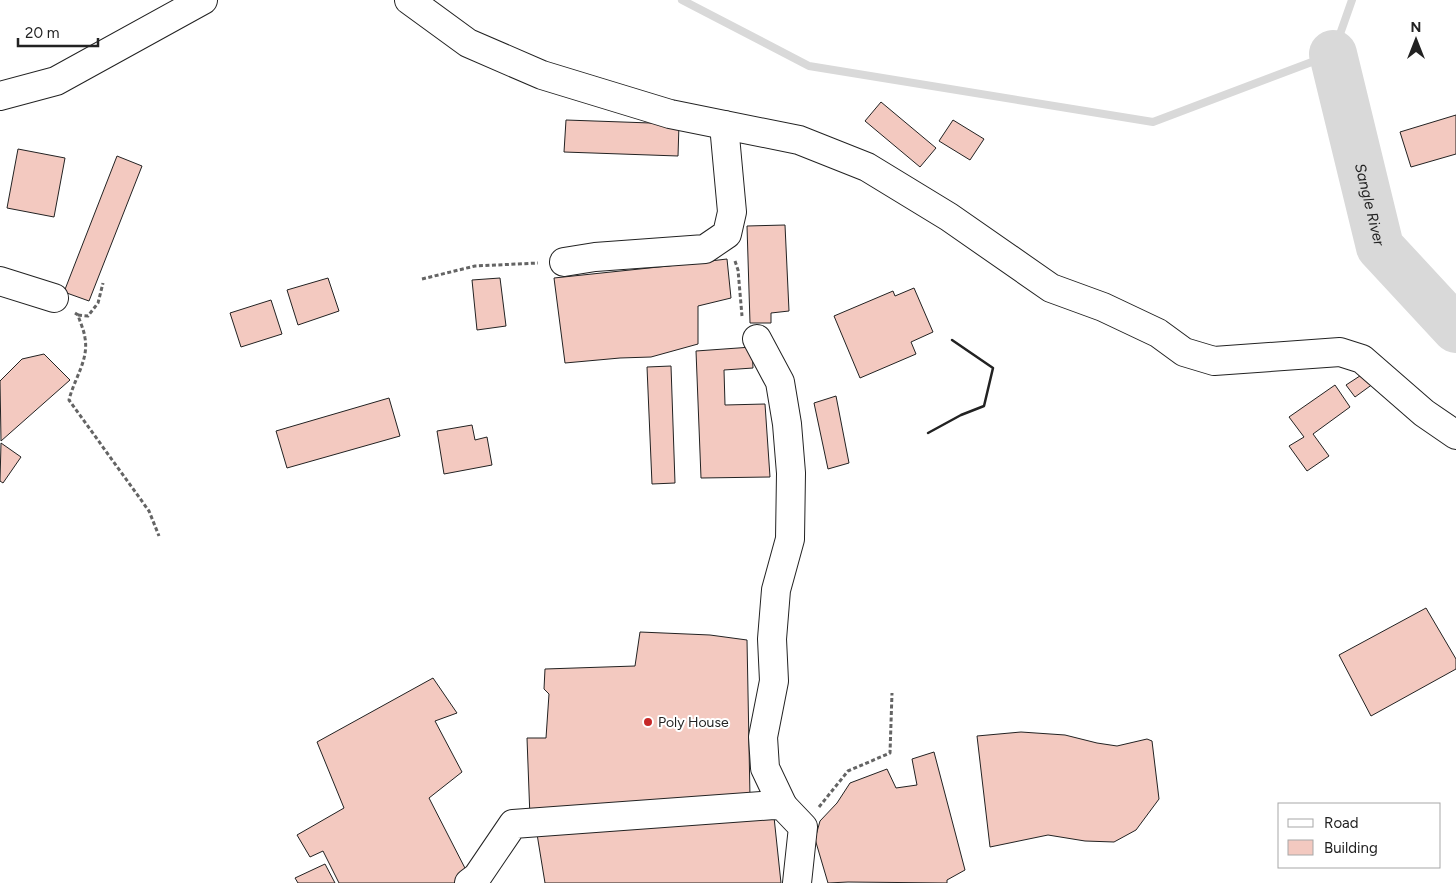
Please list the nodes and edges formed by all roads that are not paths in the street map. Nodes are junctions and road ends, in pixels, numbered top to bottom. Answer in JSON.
{"nodes":[{"id":1,"x":203,"y":0,"type":"edge"},
{"id":2,"x":409,"y":0,"type":"edge"},
{"id":3,"x":0,"y":96,"type":"edge"},
{"id":4,"x":724,"y":125,"type":"junction"},
{"id":5,"x":564,"y":262,"type":"road end"},
{"id":6,"x":0,"y":281,"type":"edge"},
{"id":7,"x":54,"y":298,"type":"road end"},
{"id":8,"x":757,"y":339,"type":"road end"},
{"id":9,"x":1456,"y":435,"type":"edge"},
{"id":10,"x":783,"y":806,"type":"junction"},
{"id":11,"x":469,"y":883,"type":"edge"},
{"id":12,"x":797,"y":883,"type":"edge"}],
"edges":[{"from":1,"to":3,"type":"street"},
{"from":2,"to":4,"type":"street"},
{"from":4,"to":5,"type":"street"},
{"from":4,"to":9,"type":"street"},
{"from":6,"to":7,"type":"street"},
{"from":8,"to":10,"type":"street"},
{"from":10,"to":11,"type":"street"},
{"from":10,"to":12,"type":"street"}]}
